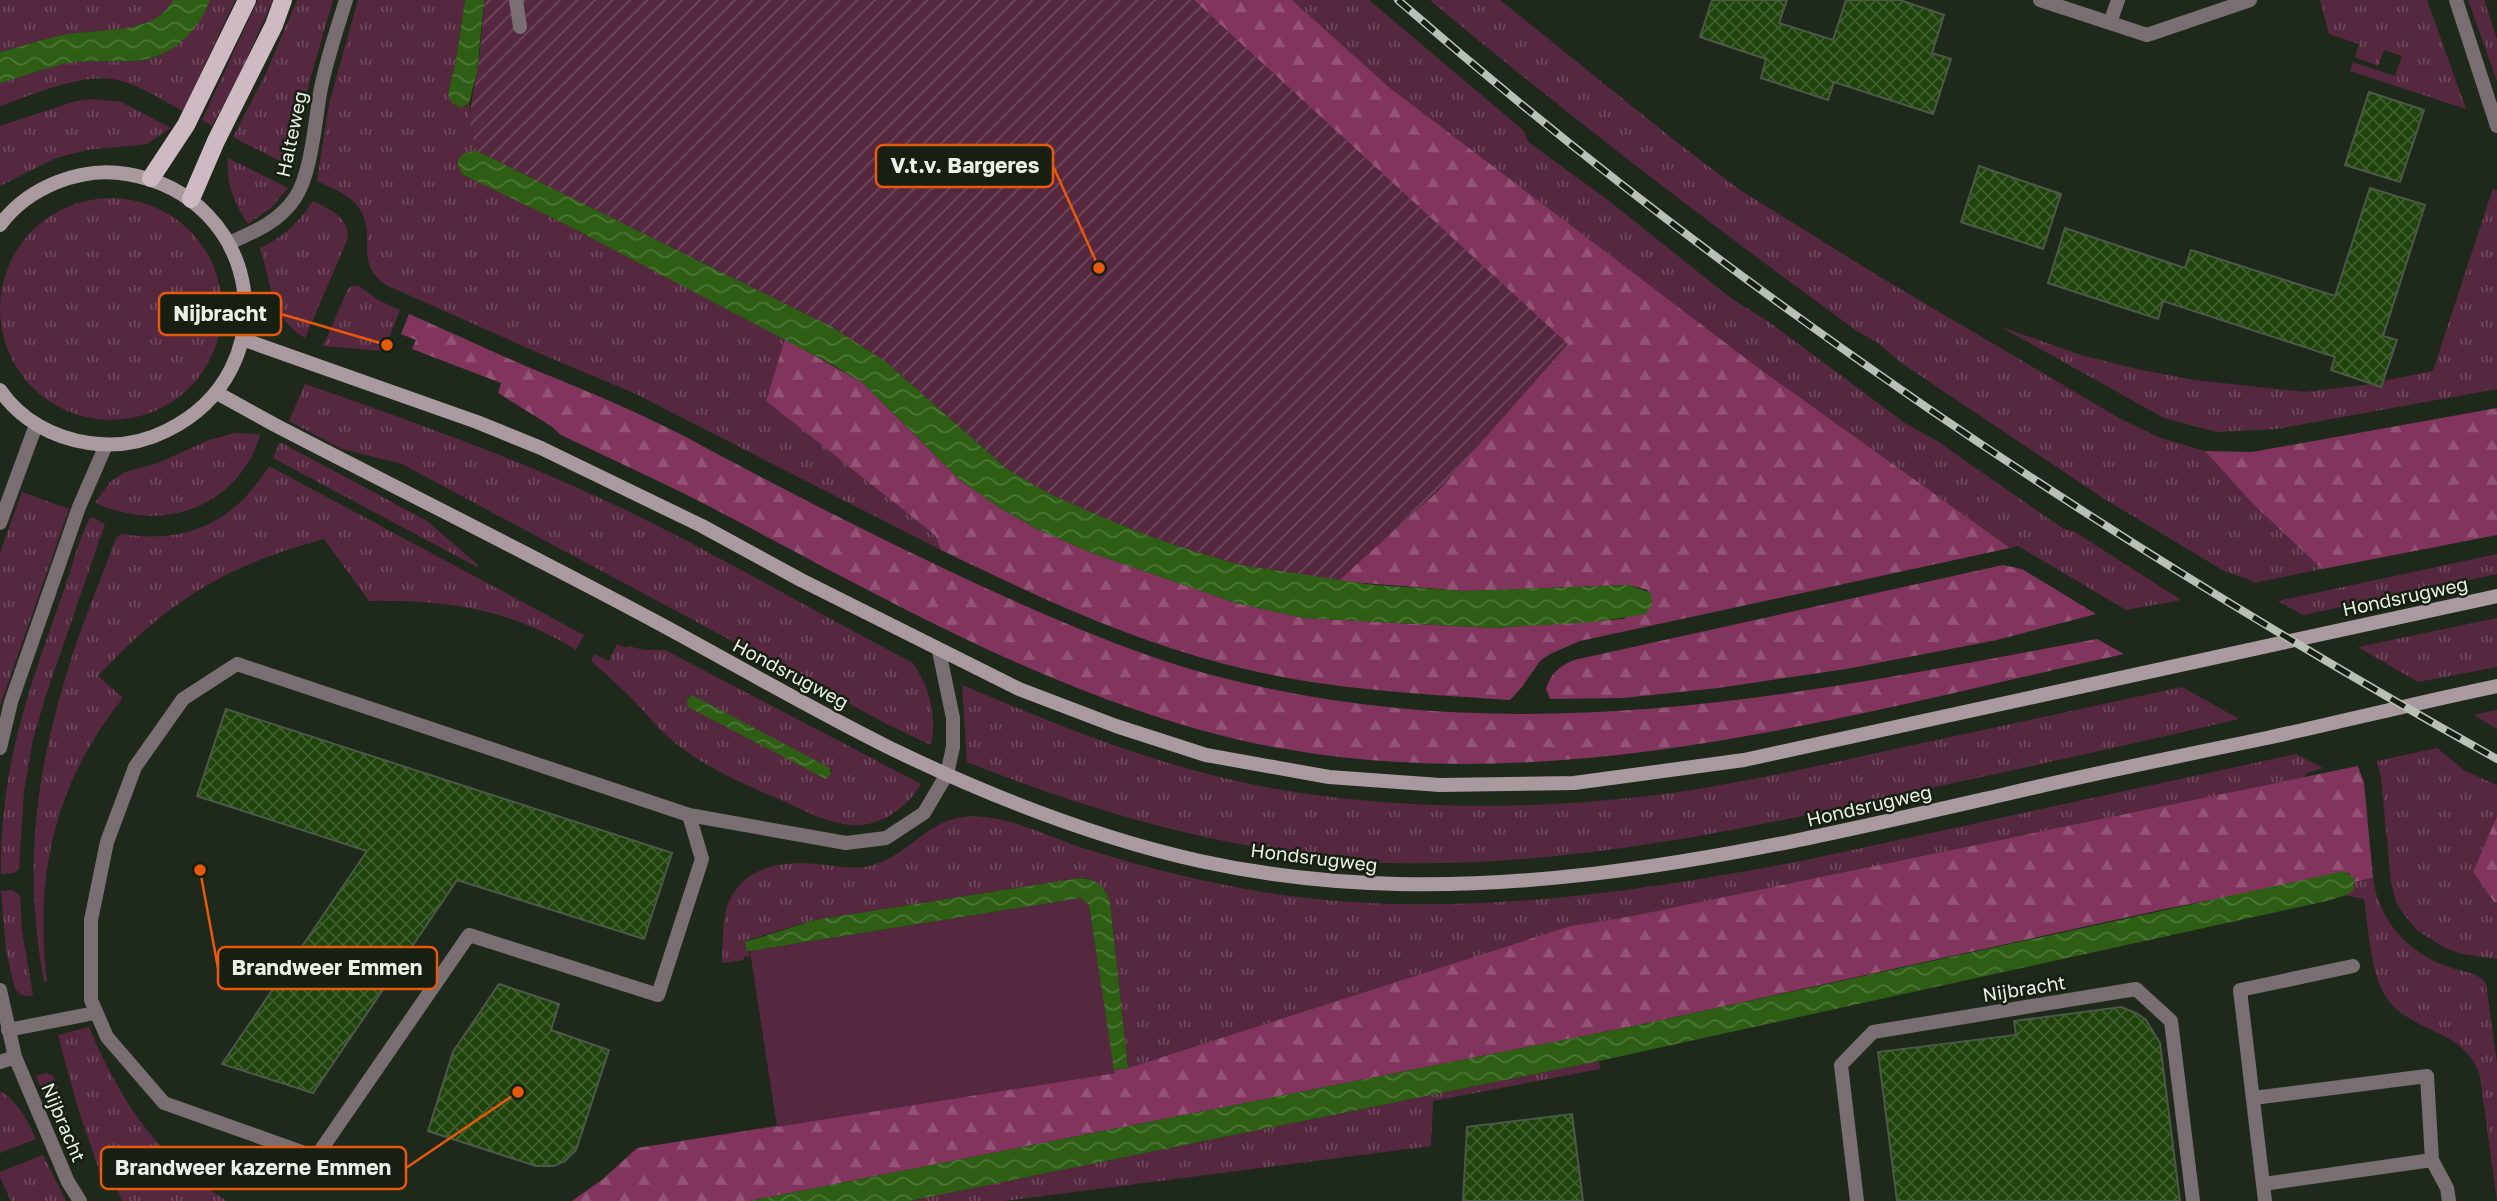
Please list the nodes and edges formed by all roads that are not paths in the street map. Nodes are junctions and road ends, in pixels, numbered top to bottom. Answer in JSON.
{"nodes":[{"id":1,"x":247,"y":0,"type":"edge"},
{"id":2,"x":283,"y":0,"type":"edge"},
{"id":3,"x":346,"y":0,"type":"edge"},
{"id":4,"x":516,"y":0,"type":"edge"},
{"id":5,"x":2040,"y":0,"type":"edge"},
{"id":6,"x":2118,"y":0,"type":"edge"},
{"id":7,"x":2250,"y":0,"type":"edge"},
{"id":8,"x":2456,"y":0,"type":"edge"},
{"id":9,"x":2110,"y":23,"type":"junction"},
{"id":10,"x":520,"y":27,"type":"dead end"},
{"id":11,"x":2497,"y":126,"type":"edge"},
{"id":12,"x":151,"y":178,"type":"junction"},
{"id":13,"x":191,"y":199,"type":"junction"},
{"id":14,"x":1,"y":223,"type":"edge"},
{"id":15,"x":229,"y":243,"type":"junction"},
{"id":16,"x":242,"y":339,"type":"junction"},
{"id":17,"x":0,"y":390,"type":"edge"},
{"id":18,"x":217,"y":393,"type":"junction"},
{"id":19,"x":36,"y":425,"type":"junction"},
{"id":20,"x":106,"y":445,"type":"junction"},
{"id":21,"x":0,"y":523,"type":"edge"},
{"id":22,"x":2497,"y":596,"type":"edge"},
{"id":23,"x":939,"y":650,"type":"junction"},
{"id":24,"x":2497,"y":686,"type":"edge"},
{"id":25,"x":0,"y":748,"type":"edge"},
{"id":26,"x":947,"y":774,"type":"junction"},
{"id":27,"x":689,"y":815,"type":"junction"},
{"id":28,"x":2353,"y":966,"type":"dead end"},
{"id":29,"x":0,"y":990,"type":"edge"},
{"id":30,"x":95,"y":1013,"type":"junction"},
{"id":31,"x":8,"y":1030,"type":"junction"},
{"id":32,"x":15,"y":1058,"type":"junction"},
{"id":33,"x":0,"y":1062,"type":"edge"},
{"id":34,"x":2253,"y":1098,"type":"junction"},
{"id":35,"x":2432,"y":1160,"type":"junction"},
{"id":36,"x":2263,"y":1184,"type":"junction"},
{"id":37,"x":80,"y":1201,"type":"edge"},
{"id":38,"x":1857,"y":1201,"type":"edge"},
{"id":39,"x":2193,"y":1201,"type":"edge"},
{"id":40,"x":2265,"y":1201,"type":"edge"},
{"id":41,"x":2449,"y":1201,"type":"edge"}],
"edges":[{"from":1,"to":12,"type":"main road"},
{"from":2,"to":13,"type":"main road"},
{"from":3,"to":15,"type":"street","name":"Halteweg"},
{"from":4,"to":10,"type":"street"},
{"from":5,"to":9,"type":"street"},
{"from":6,"to":9,"type":"street"},
{"from":7,"to":9,"type":"street"},
{"from":8,"to":11,"type":"street"},
{"from":12,"to":13,"type":"main road"},
{"from":12,"to":14,"type":"main road"},
{"from":13,"to":15,"type":"main road"},
{"from":15,"to":16,"type":"main road"},
{"from":16,"to":18,"type":"main road"},
{"from":16,"to":23,"type":"main road","name":"Hondsrugweg"},
{"from":17,"to":19,"type":"main road"},
{"from":18,"to":20,"type":"main road"},
{"from":18,"to":26,"type":"main road","name":"Hondsrugweg"},
{"from":19,"to":20,"type":"main road"},
{"from":19,"to":21,"type":"street"},
{"from":20,"to":25,"type":"street"},
{"from":22,"to":23,"type":"main road","name":"Hondsrugweg"},
{"from":23,"to":26,"type":"street"},
{"from":24,"to":26,"type":"main road","name":"Hondsrugweg"},
{"from":26,"to":27,"type":"street"},
{"from":27,"to":30,"type":"street"},
{"from":27,"to":30,"type":"street"},
{"from":28,"to":34,"type":"street"},
{"from":29,"to":31,"type":"street","name":"Nijbracht"},
{"from":30,"to":31,"type":"street"},
{"from":31,"to":32,"type":"street","name":"Nijbracht"},
{"from":32,"to":33,"type":"street"},
{"from":32,"to":37,"type":"street","name":"Nijbracht"},
{"from":34,"to":35,"type":"street"},
{"from":34,"to":36,"type":"street"},
{"from":35,"to":36,"type":"street"},
{"from":35,"to":41,"type":"street"},
{"from":36,"to":40,"type":"street"},
{"from":38,"to":39,"type":"street","name":"Nijbracht"}]}
